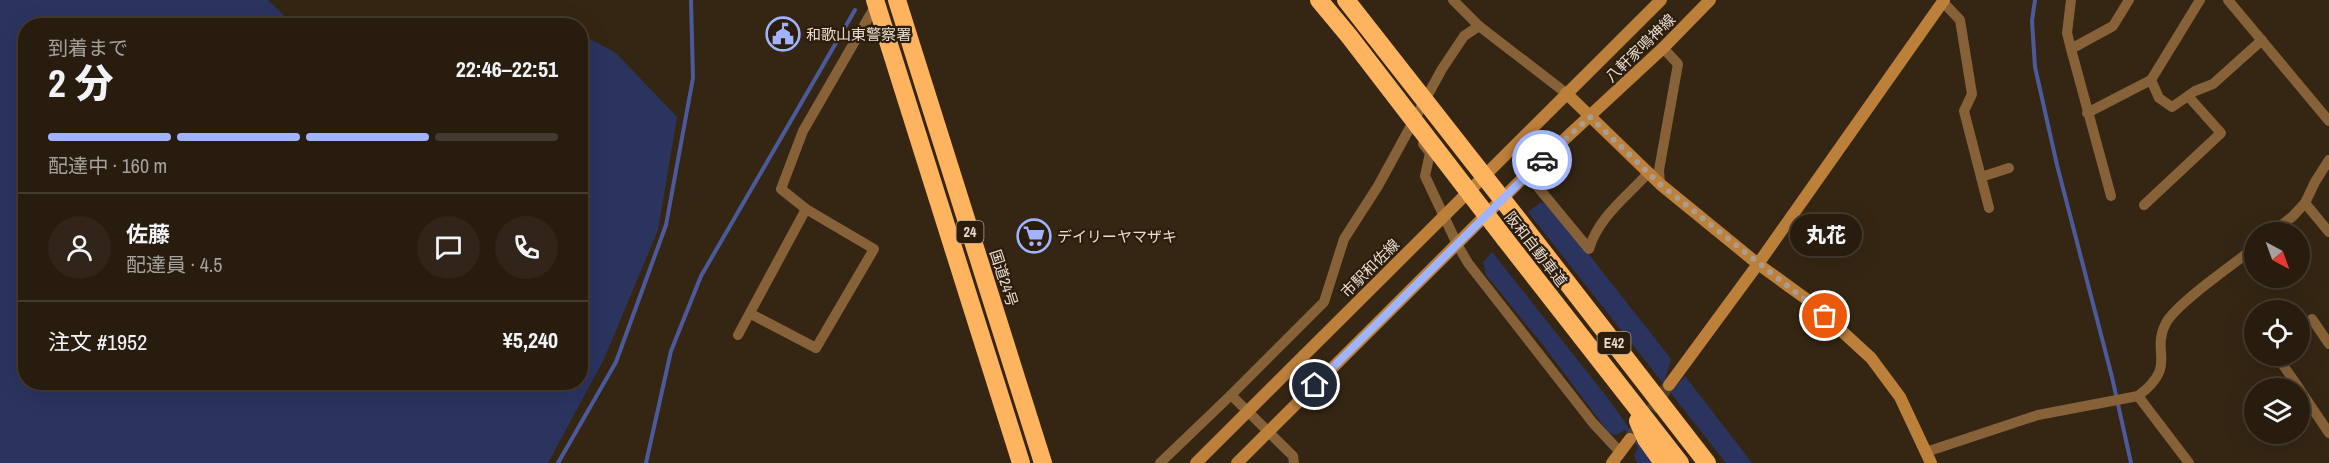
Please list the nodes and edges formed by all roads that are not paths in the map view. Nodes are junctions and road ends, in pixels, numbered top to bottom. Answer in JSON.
{"nodes":[{"id":1,"x":897,"y":0,"type":"edge"},
{"id":2,"x":1319,"y":0,"type":"edge"},
{"id":3,"x":1347,"y":0,"type":"edge"},
{"id":4,"x":1453,"y":0,"type":"edge"},
{"id":5,"x":1661,"y":0,"type":"edge"},
{"id":6,"x":1710,"y":0,"type":"edge"},
{"id":7,"x":2071,"y":0,"type":"edge"},
{"id":8,"x":2129,"y":0,"type":"edge"},
{"id":9,"x":2200,"y":0,"type":"edge"},
{"id":10,"x":2228,"y":0,"type":"edge"},
{"id":11,"x":877,"y":1,"type":"edge"},
{"id":12,"x":1944,"y":1,"type":"edge"},
{"id":13,"x":1479,"y":26,"type":"junction"},
{"id":14,"x":2262,"y":40,"type":"junction"},
{"id":15,"x":1663,"y":48,"type":"junction"},
{"id":16,"x":2071,"y":49,"type":"junction"},
{"id":17,"x":2151,"y":80,"type":"junction"},
{"id":18,"x":1566,"y":93,"type":"junction"},
{"id":19,"x":2188,"y":96,"type":"junction"},
{"id":20,"x":2087,"y":113,"type":"junction"},
{"id":21,"x":1590,"y":117,"type":"junction"},
{"id":22,"x":2329,"y":121,"type":"edge"},
{"id":23,"x":1411,"y":129,"type":"junction"},
{"id":24,"x":2329,"y":160,"type":"edge"},
{"id":25,"x":2009,"y":168,"type":"dead end"},
{"id":26,"x":1648,"y":172,"type":"junction"},
{"id":27,"x":1527,"y":174,"type":"junction"},
{"id":28,"x":1982,"y":177,"type":"junction"},
{"id":29,"x":1660,"y":184,"type":"junction"},
{"id":30,"x":2111,"y":196,"type":"dead end"},
{"id":31,"x":2305,"y":203,"type":"junction"},
{"id":32,"x":2144,"y":205,"type":"dead end"},
{"id":33,"x":1989,"y":208,"type":"dead end"},
{"id":34,"x":806,"y":209,"type":"junction"},
{"id":35,"x":1444,"y":214,"type":"junction"},
{"id":36,"x":2286,"y":222,"type":"edge"},
{"id":37,"x":2329,"y":231,"type":"edge"},
{"id":38,"x":1457,"y":244,"type":"junction"},
{"id":39,"x":2244,"y":256,"type":"edge"},
{"id":40,"x":1758,"y":264,"type":"junction"},
{"id":41,"x":751,"y":314,"type":"junction"},
{"id":42,"x":2312,"y":319,"type":"dead end"},
{"id":43,"x":738,"y":336,"type":"dead end"},
{"id":44,"x":2329,"y":344,"type":"edge"},
{"id":45,"x":1669,"y":385,"type":"tunnel mouth"},
{"id":46,"x":1232,"y":395,"type":"junction"},
{"id":47,"x":1627,"y":395,"type":"junction"},
{"id":48,"x":2138,"y":396,"type":"junction"},
{"id":49,"x":2310,"y":405,"type":"edge"},
{"id":50,"x":1249,"y":412,"type":"junction"},
{"id":51,"x":1269,"y":431,"type":"junction"},
{"id":52,"x":2329,"y":433,"type":"edge"},
{"id":53,"x":1630,"y":438,"type":"tunnel mouth"},
{"id":54,"x":1618,"y":458,"type":"edge"},
{"id":55,"x":1928,"y":458,"type":"edge"},
{"id":56,"x":1021,"y":463,"type":"edge"},
{"id":57,"x":1043,"y":463,"type":"edge"},
{"id":58,"x":1160,"y":463,"type":"edge"},
{"id":59,"x":1196,"y":463,"type":"edge"},
{"id":60,"x":1236,"y":463,"type":"edge"},
{"id":61,"x":1294,"y":463,"type":"edge"},
{"id":62,"x":1663,"y":463,"type":"edge"},
{"id":63,"x":1680,"y":463,"type":"edge"},
{"id":64,"x":1707,"y":463,"type":"edge"},
{"id":65,"x":2189,"y":463,"type":"edge"}],
"edges":[{"from":1,"to":57,"type":"highway","name":"国道24号","number":"24"},
{"from":2,"to":47,"type":"highway","name":"阪和自動車道","number":"E42","bridge":true},
{"from":3,"to":64,"type":"highway","name":"阪和自動車道","number":"E42","bridge":true},
{"from":4,"to":13,"type":"street"},
{"from":5,"to":18,"type":"street","name":"八軒家鳴神線"},
{"from":6,"to":15,"type":"street","name":"八軒家鳴神線"},
{"from":7,"to":16,"type":"street"},
{"from":8,"to":16,"type":"street"},
{"from":9,"to":17,"type":"street"},
{"from":10,"to":14,"type":"street"},
{"from":11,"to":34,"type":"street"},
{"from":11,"to":56,"type":"highway","number":"24"},
{"from":12,"to":28,"type":"street"},
{"from":12,"to":40,"type":"street"},
{"from":13,"to":18,"type":"street"},
{"from":13,"to":23,"type":"street"},
{"from":14,"to":19,"type":"street"},
{"from":14,"to":22,"type":"street"},
{"from":15,"to":21,"type":"street","name":"八軒家鳴神線"},
{"from":15,"to":29,"type":"street"},
{"from":16,"to":20,"type":"street"},
{"from":17,"to":19,"type":"street"},
{"from":17,"to":20,"type":"street"},
{"from":18,"to":21,"type":"street"},
{"from":18,"to":35,"type":"street","name":"市駅和佐線"},
{"from":19,"to":32,"type":"street"},
{"from":20,"to":30,"type":"street"},
{"from":21,"to":26,"type":"street"},
{"from":21,"to":27,"type":"street"},
{"from":23,"to":35,"type":"street"},
{"from":23,"to":46,"type":"street"},
{"from":24,"to":31,"type":"street"},
{"from":25,"to":28,"type":"street"},
{"from":26,"to":27,"type":"street"},
{"from":26,"to":29,"type":"street"},
{"from":27,"to":38,"type":"street"},
{"from":28,"to":33,"type":"street"},
{"from":29,"to":40,"type":"street"},
{"from":31,"to":36,"type":"street"},
{"from":31,"to":37,"type":"street"},
{"from":34,"to":41,"type":"street"},
{"from":34,"to":41,"type":"street"},
{"from":35,"to":38,"type":"street"},
{"from":35,"to":50,"type":"street","name":"市駅和佐線"},
{"from":38,"to":51,"type":"street"},
{"from":38,"to":54,"type":"street"},
{"from":39,"to":48,"type":"street"},
{"from":40,"to":45,"type":"street"},
{"from":40,"to":55,"type":"street"},
{"from":41,"to":43,"type":"street"},
{"from":42,"to":44,"type":"street"},
{"from":46,"to":50,"type":"street"},
{"from":46,"to":58,"type":"street"},
{"from":47,"to":62,"type":"highway"},
{"from":47,"to":63,"type":"highway","name":"阪和自動車道","number":"E42"},
{"from":48,"to":55,"type":"street"},
{"from":48,"to":65,"type":"street"},
{"from":49,"to":52,"type":"street"},
{"from":50,"to":51,"type":"street"},
{"from":50,"to":59,"type":"street","name":"市駅和佐線"},
{"from":51,"to":60,"type":"street"},
{"from":51,"to":61,"type":"street"},
{"from":53,"to":54,"type":"street"}]}
